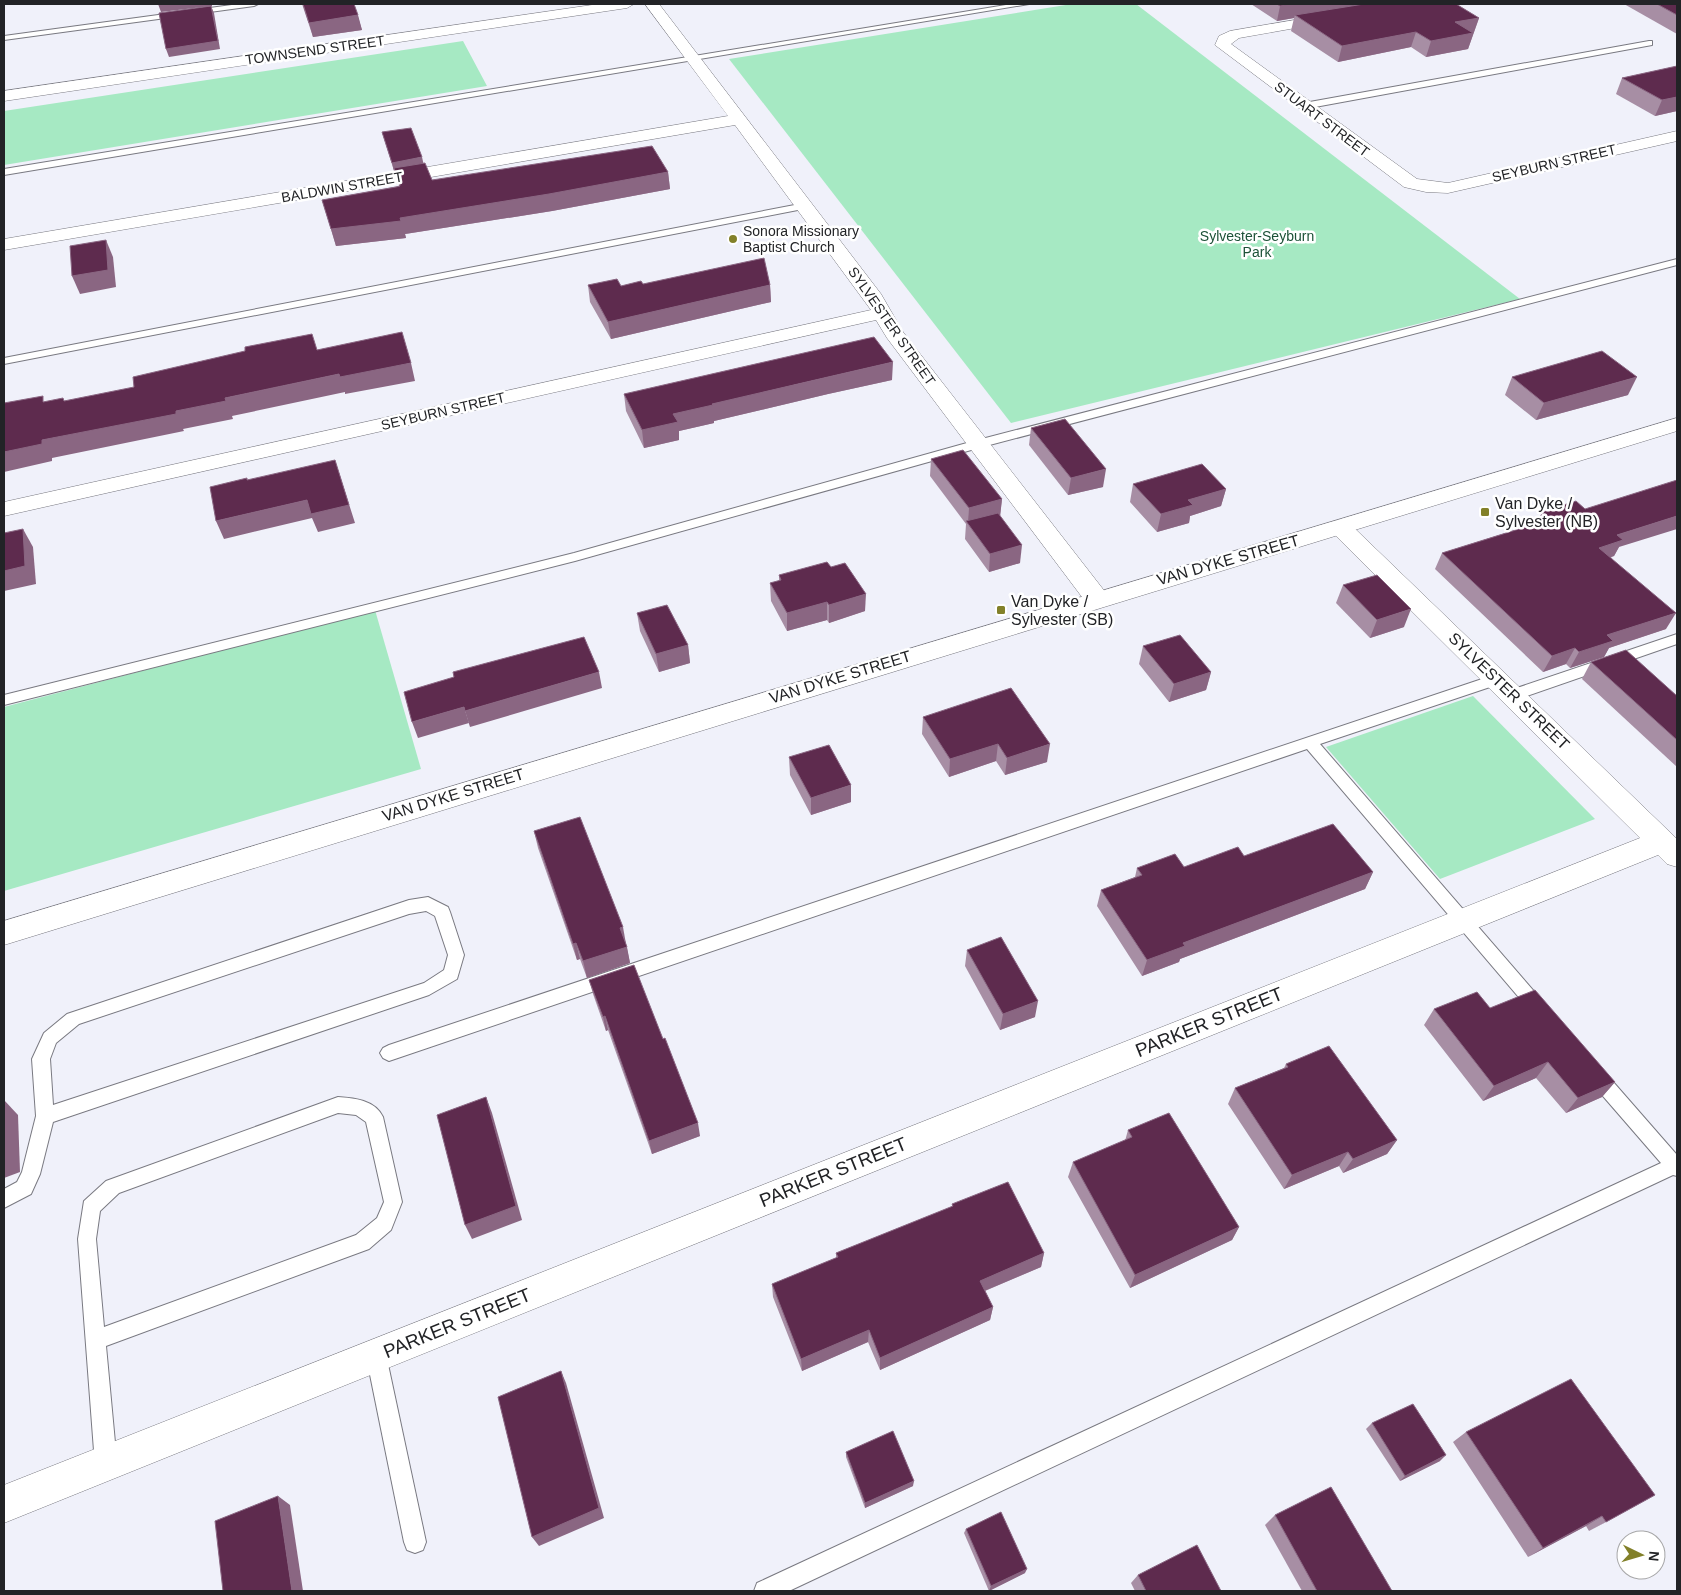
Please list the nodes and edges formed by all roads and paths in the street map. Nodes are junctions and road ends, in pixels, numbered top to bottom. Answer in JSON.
{"nodes":[{"id":1,"x":254,"y":4,"type":"edge"},
{"id":2,"x":627,"y":4,"type":"edge"},
{"id":3,"x":652,"y":4,"type":"edge"},
{"id":4,"x":1025,"y":4,"type":"edge"},
{"id":5,"x":1349,"y":15,"type":"edge"},
{"id":6,"x":4,"y":38,"type":"edge"},
{"id":7,"x":1649,"y":42,"type":"dead end"},
{"id":8,"x":693,"y":57,"type":"junction"},
{"id":9,"x":4,"y":96,"type":"edge"},
{"id":10,"x":1304,"y":106,"type":"junction"},
{"id":11,"x":739,"y":119,"type":"junction"},
{"id":12,"x":1677,"y":136,"type":"edge"},
{"id":13,"x":4,"y":172,"type":"edge"},
{"id":14,"x":1431,"y":189,"type":"joint"},
{"id":15,"x":805,"y":206,"type":"junction"},
{"id":16,"x":4,"y":245,"type":"edge"},
{"id":17,"x":1677,"y":262,"type":"edge"},
{"id":18,"x":882,"y":313,"type":"junction"},
{"id":19,"x":4,"y":361,"type":"edge"},
{"id":20,"x":1676,"y":426,"type":"edge"},
{"id":21,"x":978,"y":444,"type":"junction"},
{"id":22,"x":4,"y":509,"type":"edge"},
{"id":23,"x":1340,"y":527,"type":"junction"},
{"id":24,"x":1097,"y":599,"type":"junction"},
{"id":25,"x":1677,"y":638,"type":"edge"},
{"id":26,"x":1505,"y":687,"type":"junction"},
{"id":27,"x":4,"y":700,"type":"edge"},
{"id":28,"x":1310,"y":743,"type":"junction"},
{"id":29,"x":1670,"y":848,"type":"edge"},
{"id":30,"x":1462,"y":921,"type":"junction"},
{"id":31,"x":4,"y":933,"type":"edge"},
{"id":32,"x":1552,"y":1024,"type":"edge"},
{"id":33,"x":389,"y":1053,"type":"dead end"},
{"id":34,"x":1584,"y":1061,"type":"edge"},
{"id":35,"x":45,"y":1116,"type":"junction"},
{"id":36,"x":1676,"y":1166,"type":"edge"},
{"id":37,"x":4,"y":1199,"type":"edge"},
{"id":38,"x":95,"y":1340,"type":"junction"},
{"id":39,"x":376,"y":1355,"type":"junction"},
{"id":40,"x":106,"y":1464,"type":"junction"},
{"id":41,"x":4,"y":1504,"type":"edge"},
{"id":42,"x":415,"y":1542,"type":"dead end"},
{"id":43,"x":765,"y":1591,"type":"edge"}],
"edges":[{"from":1,"to":6,"type":"lane"},
{"from":2,"to":9,"type":"street","name":"TOWNSEND STREET"},
{"from":3,"to":8,"type":"street","name":"SYLVESTER STREET"},
{"from":4,"to":8,"type":"lane"},
{"from":5,"to":10,"type":"street","name":"STUART STREET"},
{"from":7,"to":10,"type":"lane"},
{"from":8,"to":11,"type":"street","name":"SYLVESTER STREET"},
{"from":8,"to":13,"type":"lane"},
{"from":10,"to":14,"type":"street","name":"STUART STREET"},
{"from":11,"to":15,"type":"street","name":"SYLVESTER STREET"},
{"from":11,"to":16,"type":"street","name":"BALDWIN STREET"},
{"from":12,"to":14,"type":"street","name":"SEYBURN STREET"},
{"from":15,"to":18,"type":"street","name":"SYLVESTER STREET"},
{"from":15,"to":19,"type":"lane"},
{"from":17,"to":21,"type":"lane"},
{"from":18,"to":21,"type":"street","name":"SYLVESTER STREET"},
{"from":18,"to":22,"type":"street","name":"SEYBURN STREET"},
{"from":20,"to":23,"type":"street","name":"VAN DYKE STREET"},
{"from":21,"to":24,"type":"street","name":"SYLVESTER STREET"},
{"from":21,"to":27,"type":"lane"},
{"from":23,"to":24,"type":"street","name":"VAN DYKE STREET"},
{"from":23,"to":26,"type":"street","name":"SYLVESTER STREET"},
{"from":24,"to":31,"type":"street","name":"VAN DYKE STREET"},
{"from":25,"to":26,"type":"lane"},
{"from":26,"to":28,"type":"lane"},
{"from":26,"to":29,"type":"street","name":"SYLVESTER STREET"},
{"from":28,"to":30,"type":"lane"},
{"from":28,"to":33,"type":"lane"},
{"from":29,"to":30,"type":"street","name":"PARKER STREET"},
{"from":30,"to":32,"type":"lane"},
{"from":30,"to":39,"type":"street","name":"PARKER STREET"},
{"from":34,"to":36,"type":"lane"},
{"from":35,"to":35,"type":"lane"},
{"from":35,"to":37,"type":"lane"},
{"from":36,"to":43,"type":"lane"},
{"from":38,"to":38,"type":"lane"},
{"from":38,"to":40,"type":"lane"},
{"from":39,"to":40,"type":"street","name":"PARKER STREET"},
{"from":39,"to":42,"type":"lane"},
{"from":40,"to":41,"type":"street","name":"PARKER STREET"}]}
